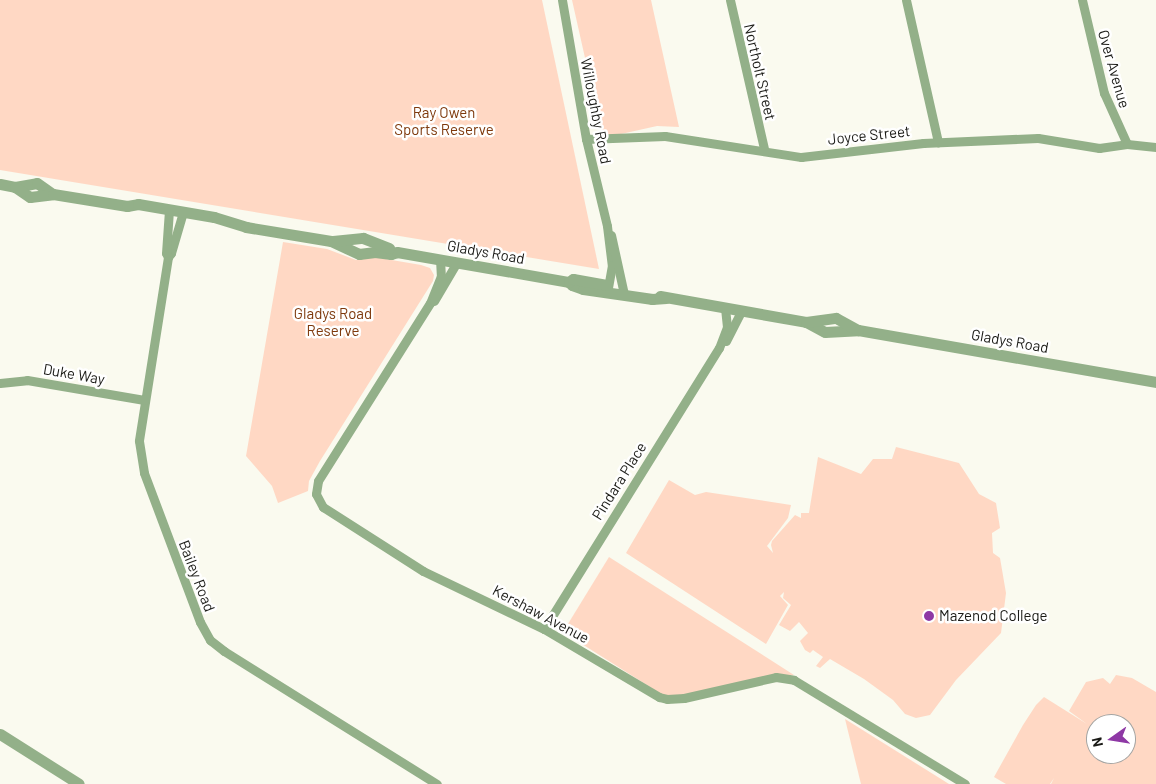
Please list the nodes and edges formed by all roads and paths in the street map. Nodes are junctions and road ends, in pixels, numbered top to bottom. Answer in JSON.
{"nodes":[{"id":1,"x":562,"y":0,"type":"edge"},
{"id":2,"x":730,"y":0,"type":"edge"},
{"id":3,"x":906,"y":0,"type":"edge"},
{"id":4,"x":1082,"y":0,"type":"edge"},
{"id":5,"x":586,"y":139,"type":"junction"},
{"id":6,"x":938,"y":142,"type":"junction"},
{"id":7,"x":1127,"y":144,"type":"junction"},
{"id":8,"x":1156,"y":146,"type":"edge"},
{"id":9,"x":764,"y":149,"type":"junction"},
{"id":10,"x":0,"y":184,"type":"edge"},
{"id":11,"x":168,"y":213,"type":"junction"},
{"id":12,"x":182,"y":216,"type":"junction"},
{"id":13,"x":607,"y":226,"type":"junction"},
{"id":14,"x":168,"y":257,"type":"junction"},
{"id":15,"x":440,"y":259,"type":"junction"},
{"id":16,"x":456,"y":262,"type":"junction"},
{"id":17,"x":607,"y":288,"type":"junction"},
{"id":18,"x":624,"y":291,"type":"junction"},
{"id":19,"x":430,"y":303,"type":"junction"},
{"id":20,"x":725,"y":308,"type":"junction"},
{"id":21,"x":741,"y":311,"type":"junction"},
{"id":22,"x":719,"y":348,"type":"junction"},
{"id":23,"x":1156,"y":382,"type":"edge"},
{"id":24,"x":0,"y":383,"type":"edge"},
{"id":25,"x":144,"y":400,"type":"junction"},
{"id":26,"x":544,"y":629,"type":"junction"},
{"id":27,"x":0,"y":734,"type":"edge"},
{"id":28,"x":79,"y":784,"type":"edge"},
{"id":29,"x":437,"y":784,"type":"edge"},
{"id":30,"x":965,"y":784,"type":"edge"}],
"edges":[{"from":1,"to":5,"type":"street","name":"Willoughby Road"},
{"from":2,"to":9,"type":"street","name":"Northolt Street"},
{"from":3,"to":6,"type":"street"},
{"from":4,"to":7,"type":"street","name":"Over Avenue"},
{"from":5,"to":9,"type":"street","name":"Joyce Street"},
{"from":5,"to":13,"type":"street","name":"Willoughby Road"},
{"from":6,"to":7,"type":"street","name":"Joyce Street"},
{"from":6,"to":9,"type":"street","name":"Joyce Street"},
{"from":7,"to":8,"type":"street","name":"Joyce Street"},
{"from":10,"to":11,"type":"street","name":"Gladys Road"},
{"from":11,"to":12,"type":"street","name":"Gladys Road"},
{"from":11,"to":14,"type":"street","name":"Bailey Road"},
{"from":12,"to":14,"type":"street","name":"Bailey Road"},
{"from":12,"to":15,"type":"street","name":"Gladys Road"},
{"from":13,"to":17,"type":"street","name":"Willoughby Road"},
{"from":13,"to":18,"type":"street","name":"Willoughby Road"},
{"from":14,"to":25,"type":"street","name":"Bailey Road"},
{"from":15,"to":16,"type":"street","name":"Gladys Road"},
{"from":15,"to":19,"type":"street","name":"Kershaw Avenue"},
{"from":16,"to":17,"type":"street","name":"Gladys Road"},
{"from":16,"to":19,"type":"street","name":"Kershaw Avenue"},
{"from":17,"to":18,"type":"street","name":"Gladys Road"},
{"from":18,"to":20,"type":"street","name":"Gladys Road"},
{"from":19,"to":26,"type":"street","name":"Kershaw Avenue"},
{"from":20,"to":21,"type":"street","name":"Gladys Road"},
{"from":20,"to":22,"type":"street","name":"Pindara Place"},
{"from":21,"to":22,"type":"street","name":"Pindara Place"},
{"from":21,"to":23,"type":"street","name":"Gladys Road"},
{"from":22,"to":26,"type":"street","name":"Pindara Place"},
{"from":24,"to":25,"type":"street","name":"Duke Way"},
{"from":25,"to":29,"type":"street","name":"Bailey Road"},
{"from":26,"to":30,"type":"street","name":"Kershaw Avenue"},
{"from":27,"to":28,"type":"street"}]}
